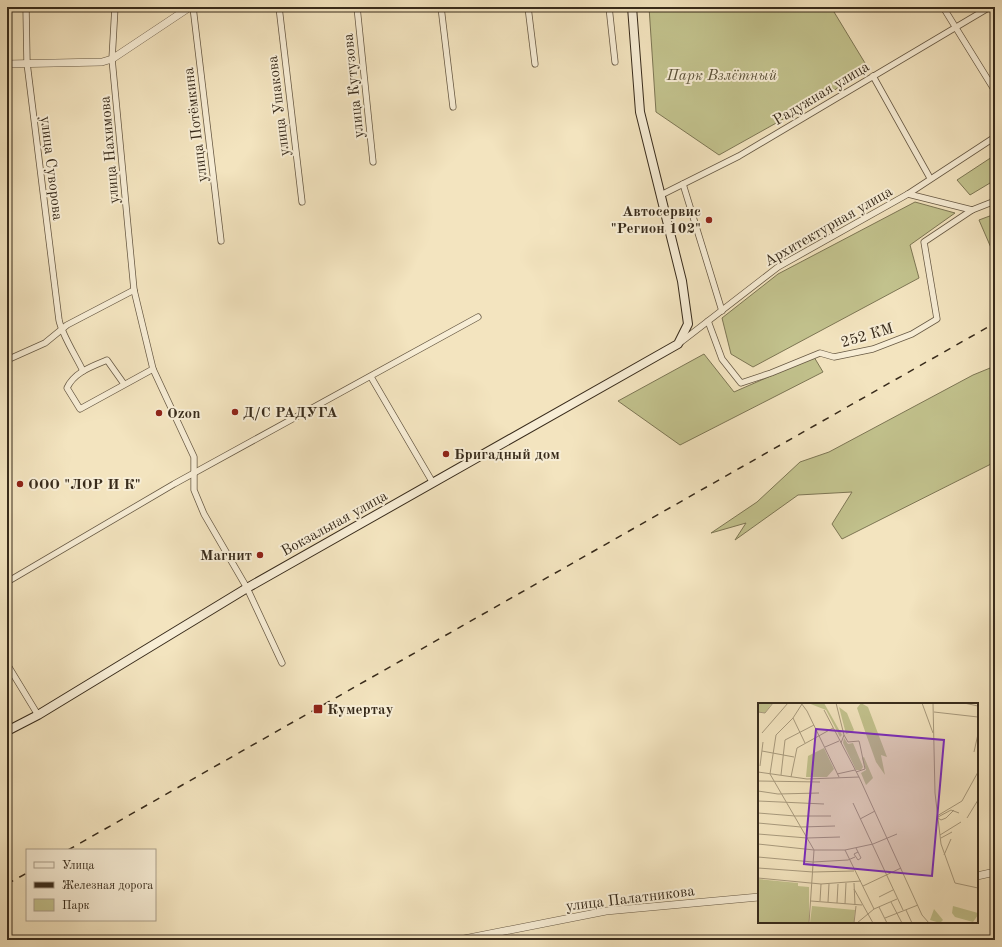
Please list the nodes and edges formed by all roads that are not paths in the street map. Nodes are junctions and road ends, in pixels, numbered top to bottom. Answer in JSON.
{"nodes":[{"id":1,"x":26,"y":7,"type":"edge"},
{"id":2,"x":115,"y":7,"type":"edge"},
{"id":3,"x":190,"y":7,"type":"edge"},
{"id":4,"x":193,"y":7,"type":"edge"},
{"id":5,"x":279,"y":7,"type":"edge"},
{"id":6,"x":357,"y":7,"type":"edge"},
{"id":7,"x":441,"y":7,"type":"edge"},
{"id":8,"x":528,"y":7,"type":"edge"},
{"id":9,"x":610,"y":7,"type":"edge"},
{"id":10,"x":632,"y":7,"type":"edge"},
{"id":11,"x":943,"y":7,"type":"edge"},
{"id":12,"x":990,"y":7,"type":"edge"},
{"id":13,"x":956,"y":28,"type":"junction"},
{"id":14,"x":112,"y":58,"type":"junction"},
{"id":15,"x":615,"y":62,"type":"dead end"},
{"id":16,"x":26,"y":63,"type":"junction"},
{"id":17,"x":7,"y":64,"type":"edge"},
{"id":18,"x":535,"y":64,"type":"dead end"},
{"id":19,"x":873,"y":76,"type":"junction"},
{"id":20,"x":995,"y":91,"type":"edge"},
{"id":21,"x":453,"y":106,"type":"dead end"},
{"id":22,"x":995,"y":137,"type":"edge"},
{"id":23,"x":373,"y":162,"type":"dead end"},
{"id":24,"x":930,"y":178,"type":"junction"},
{"id":25,"x":683,"y":184,"type":"junction"},
{"id":26,"x":908,"y":194,"type":"junction"},
{"id":27,"x":661,"y":195,"type":"junction"},
{"id":28,"x":302,"y":202,"type":"dead end"},
{"id":29,"x":995,"y":202,"type":"edge"},
{"id":30,"x":972,"y":210,"type":"junction"},
{"id":31,"x":221,"y":241,"type":"dead end"},
{"id":32,"x":134,"y":290,"type":"junction"},
{"id":33,"x":722,"y":311,"type":"junction"},
{"id":34,"x":478,"y":317,"type":"dead end"},
{"id":35,"x":708,"y":321,"type":"junction"},
{"id":36,"x":62,"y":331,"type":"junction"},
{"id":37,"x":678,"y":344,"type":"junction"},
{"id":38,"x":7,"y":360,"type":"edge"},
{"id":39,"x":153,"y":369,"type":"junction"},
{"id":40,"x":84,"y":371,"type":"junction"},
{"id":41,"x":371,"y":377,"type":"junction"},
{"id":42,"x":124,"y":384,"type":"junction"},
{"id":43,"x":194,"y":474,"type":"junction"},
{"id":44,"x":433,"y":483,"type":"junction"},
{"id":45,"x":7,"y":582,"type":"edge"},
{"id":46,"x":247,"y":588,"type":"junction"},
{"id":47,"x":282,"y":663,"type":"dead end"},
{"id":48,"x":7,"y":664,"type":"edge"},
{"id":49,"x":38,"y":715,"type":"junction"},
{"id":50,"x":7,"y":731,"type":"edge"},
{"id":51,"x":995,"y":872,"type":"edge"},
{"id":52,"x":978,"y":876,"type":"edge"},
{"id":53,"x":758,"y":897,"type":"edge"},
{"id":54,"x":459,"y":940,"type":"edge"}],
"edges":[{"from":1,"to":16,"type":"street","name":"улица Суворова"},
{"from":2,"to":14,"type":"street","name":"улица Нахимова"},
{"from":3,"to":14,"type":"street"},
{"from":4,"to":31,"type":"street","name":"улица Потёмкина"},
{"from":5,"to":28,"type":"street","name":"улица Ушакова"},
{"from":6,"to":23,"type":"street","name":"улица Кутузова"},
{"from":7,"to":21,"type":"street"},
{"from":8,"to":18,"type":"street"},
{"from":9,"to":15,"type":"street"},
{"from":10,"to":27,"type":"main road"},
{"from":11,"to":13,"type":"street"},
{"from":12,"to":13,"type":"street","name":"Радужная улица"},
{"from":13,"to":19,"type":"street","name":"Радужная улица"},
{"from":13,"to":20,"type":"street"},
{"from":14,"to":16,"type":"street"},
{"from":14,"to":32,"type":"street","name":"улица Нахимова"},
{"from":16,"to":17,"type":"street"},
{"from":16,"to":36,"type":"street","name":"улица Суворова"},
{"from":19,"to":24,"type":"street"},
{"from":19,"to":25,"type":"street","name":"Радужная улица"},
{"from":22,"to":24,"type":"street","name":"Архитектурная улица"},
{"from":24,"to":26,"type":"street","name":"Архитектурная улица"},
{"from":25,"to":27,"type":"street","name":"Радужная улица"},
{"from":25,"to":33,"type":"street"},
{"from":26,"to":30,"type":"street"},
{"from":26,"to":33,"type":"street","name":"Архитектурная улица"},
{"from":27,"to":37,"type":"main road"},
{"from":29,"to":30,"type":"street"},
{"from":30,"to":35,"type":"street","name":"252 КМ"},
{"from":32,"to":36,"type":"street"},
{"from":32,"to":39,"type":"street","name":"улица Нахимова"},
{"from":33,"to":35,"type":"street","name":"Архитектурная улица"},
{"from":34,"to":41,"type":"street"},
{"from":35,"to":37,"type":"street","name":"Архитектурная улица"},
{"from":36,"to":38,"type":"street"},
{"from":36,"to":40,"type":"street"},
{"from":37,"to":44,"type":"main road","name":"Вокзальная улица"},
{"from":39,"to":42,"type":"street"},
{"from":39,"to":43,"type":"street","name":"улица Нахимова"},
{"from":40,"to":42,"type":"street"},
{"from":40,"to":42,"type":"street"},
{"from":41,"to":43,"type":"street"},
{"from":41,"to":44,"type":"street"},
{"from":43,"to":45,"type":"street"},
{"from":43,"to":46,"type":"street","name":"улица Нахимова"},
{"from":44,"to":46,"type":"main road","name":"Вокзальная улица"},
{"from":46,"to":47,"type":"street","name":"улица Нахимова"},
{"from":46,"to":49,"type":"main road","name":"Вокзальная улица"},
{"from":48,"to":49,"type":"street"},
{"from":49,"to":50,"type":"main road","name":"Вокзальная улица"},
{"from":51,"to":52,"type":"street"},
{"from":53,"to":54,"type":"street","name":"улица Палатникова"}]}
